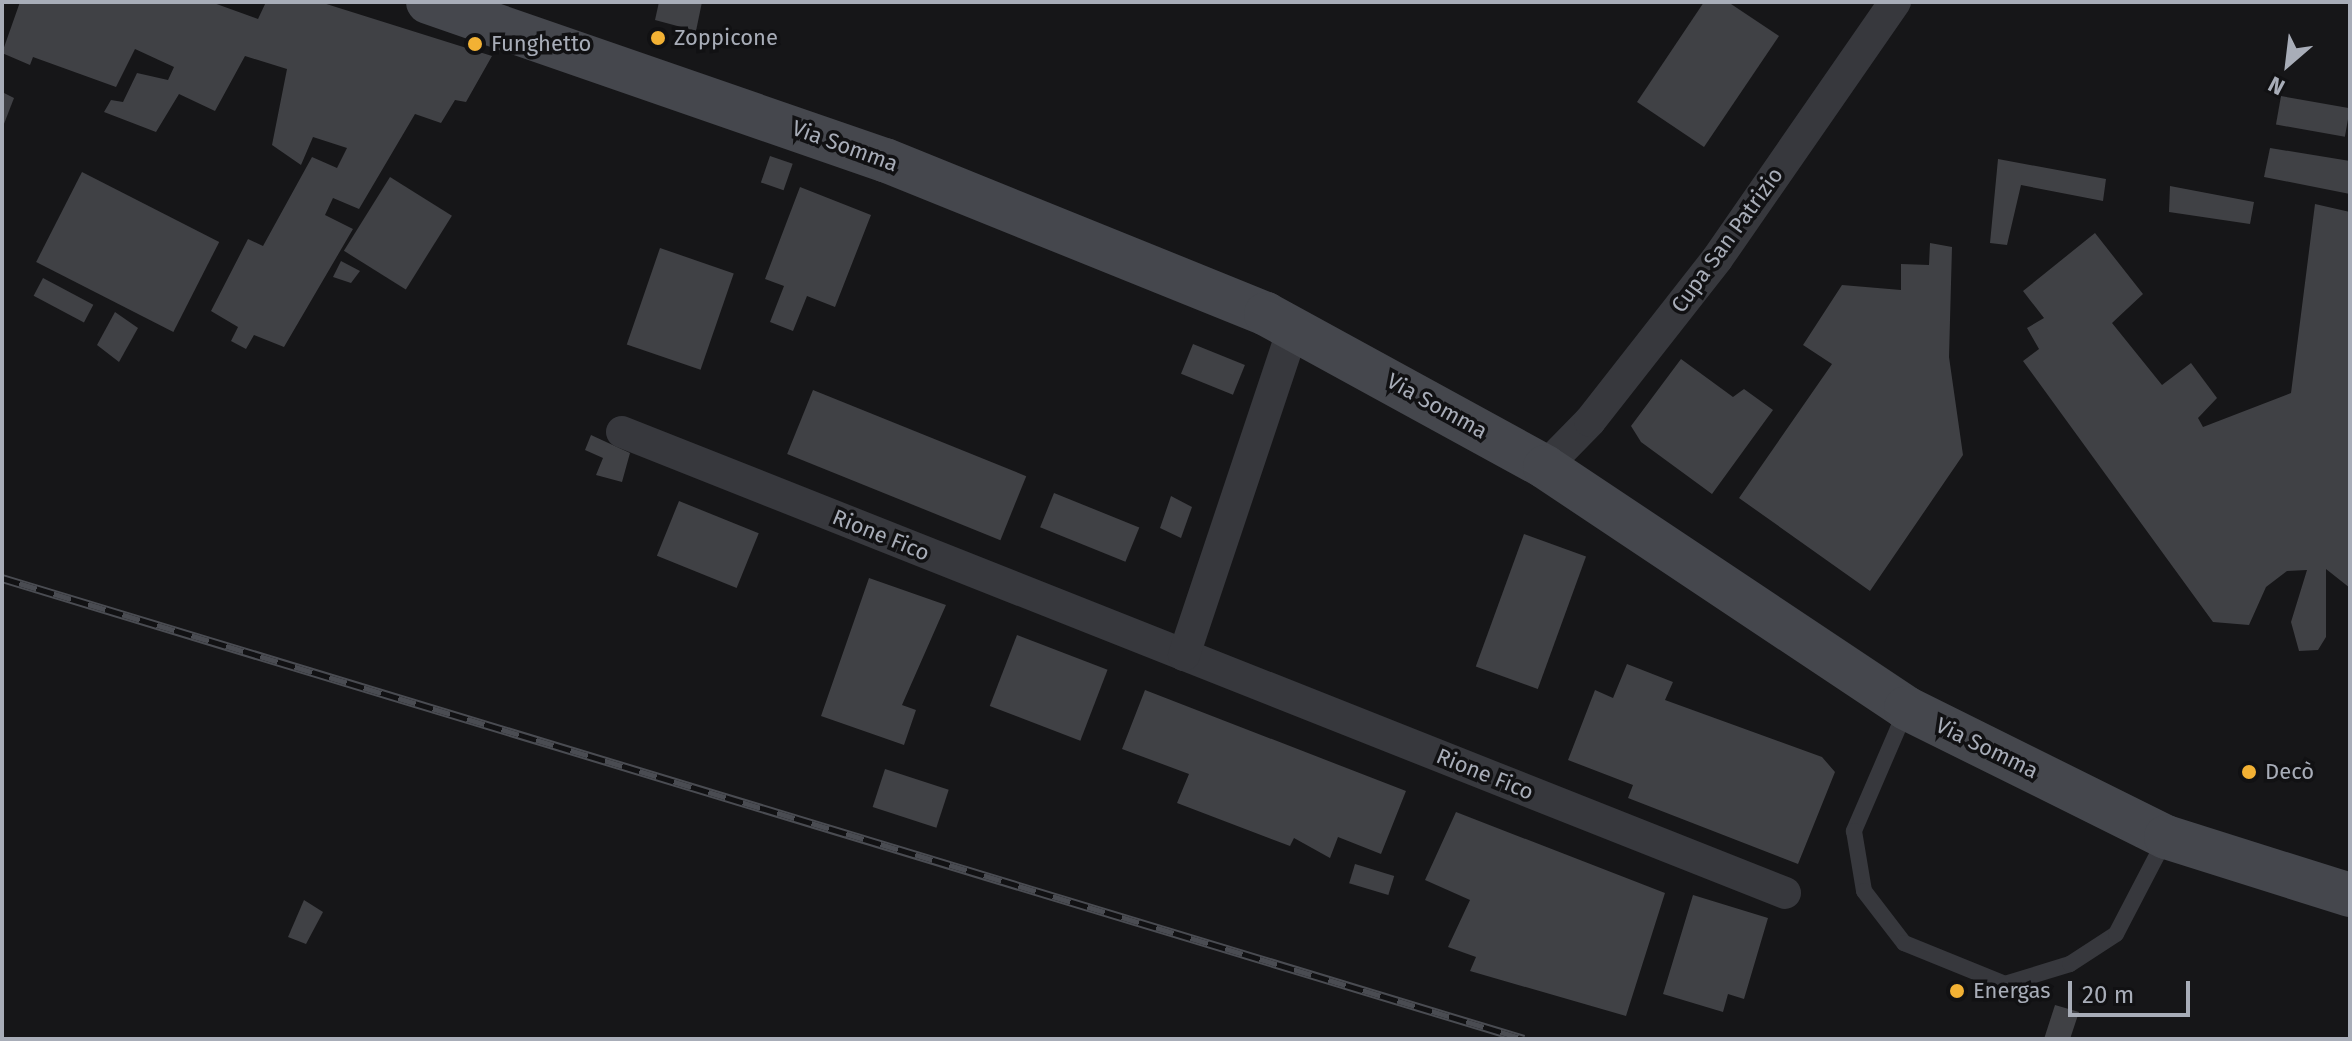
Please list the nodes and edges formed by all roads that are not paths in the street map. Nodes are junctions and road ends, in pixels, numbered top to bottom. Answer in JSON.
{"nodes":[{"id":1,"x":428,"y":2,"type":"edge"},
{"id":2,"x":1895,"y":2,"type":"edge"},
{"id":3,"x":1293,"y":329,"type":"junction"},
{"id":4,"x":622,"y":432,"type":"dead end"},
{"id":5,"x":1545,"y":467,"type":"junction"},
{"id":6,"x":1184,"y":655,"type":"junction"},
{"id":7,"x":1906,"y":708,"type":"junction"},
{"id":8,"x":2166,"y":837,"type":"junction"},
{"id":9,"x":1785,"y":893,"type":"dead end"},
{"id":10,"x":2350,"y":895,"type":"edge"}],
"edges":[{"from":1,"to":3,"type":"main road","name":"Via Somma"},
{"from":2,"to":5,"type":"street","name":"Cupa San Patrizio"},
{"from":3,"to":5,"type":"main road","name":"Via Somma"},
{"from":3,"to":6,"type":"street"},
{"from":4,"to":6,"type":"street","name":"Rione Fico"},
{"from":5,"to":7,"type":"main road","name":"Via Somma"},
{"from":6,"to":9,"type":"street","name":"Rione Fico"},
{"from":7,"to":8,"type":"main road","name":"Via Somma"},
{"from":7,"to":8,"type":"lane"},
{"from":8,"to":10,"type":"main road","name":"Via Somma"}]}
